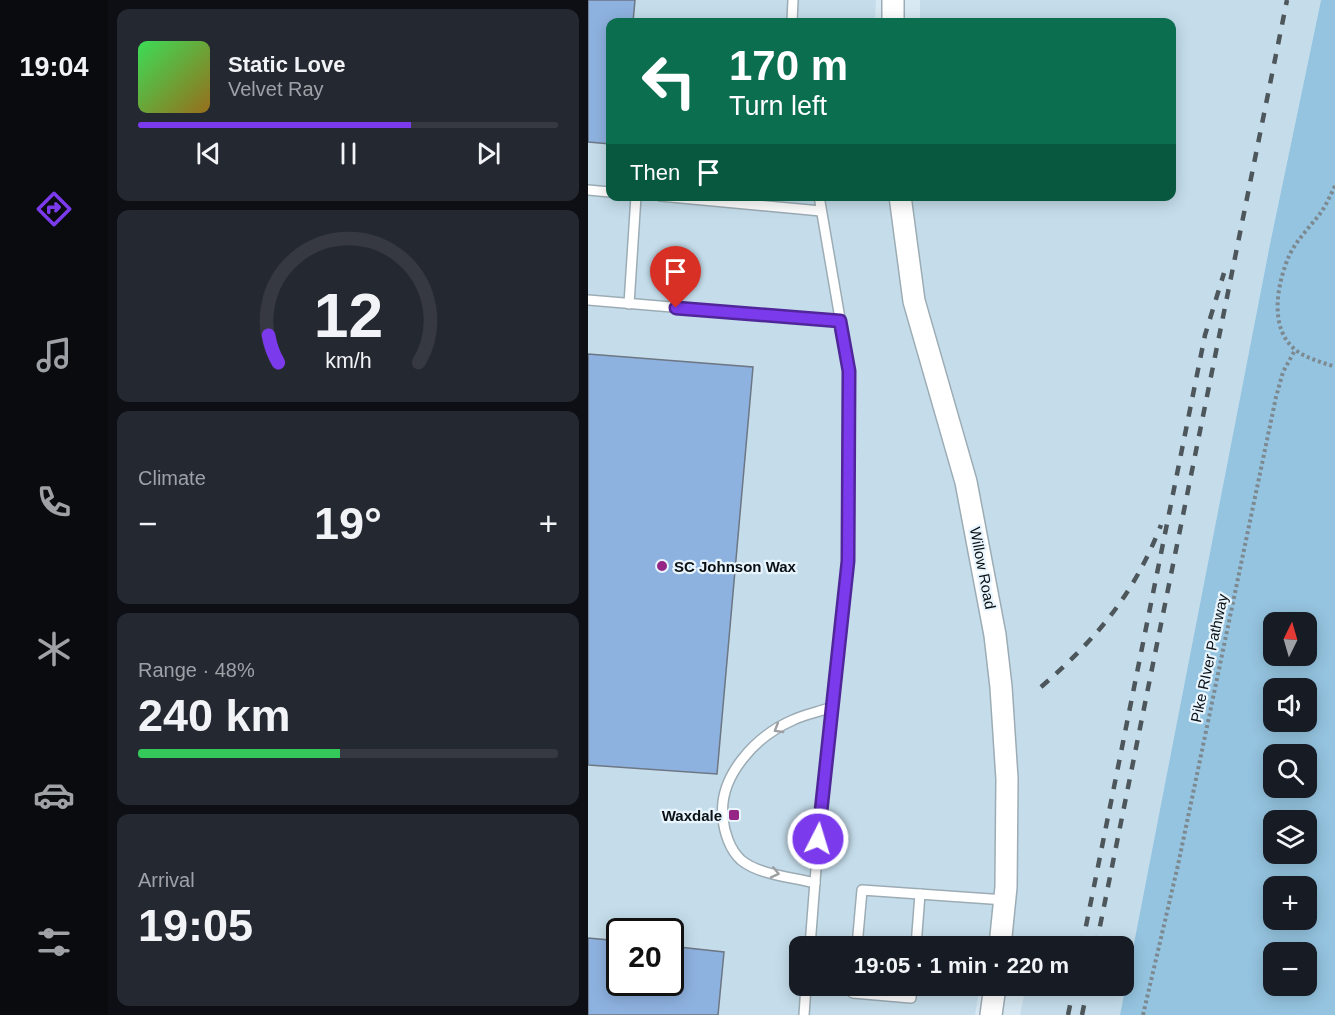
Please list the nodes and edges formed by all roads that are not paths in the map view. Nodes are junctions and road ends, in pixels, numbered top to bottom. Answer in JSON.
{"nodes":[{"id":1,"x":793,"y":0,"type":"edge"},
{"id":2,"x":893,"y":0,"type":"edge"},
{"id":3,"x":792,"y":18,"type":"edge"},
{"id":4,"x":893,"y":18,"type":"edge"},
{"id":5,"x":588,"y":190,"type":"edge"},
{"id":6,"x":606,"y":192,"type":"edge"},
{"id":7,"x":636,"y":201,"type":"edge"},
{"id":8,"x":714,"y":201,"type":"edge"},
{"id":9,"x":820,"y":201,"type":"edge"},
{"id":10,"x":901,"y":201,"type":"edge"},
{"id":11,"x":821,"y":211,"type":"junction"},
{"id":12,"x":588,"y":300,"type":"edge"},
{"id":13,"x":629,"y":304,"type":"junction"},
{"id":14,"x":840,"y":321,"type":"junction"},
{"id":15,"x":832,"y":708,"type":"junction"},
{"id":16,"x":815,"y":883,"type":"junction"},
{"id":17,"x":921,"y":894,"type":"junction"},
{"id":18,"x":1005,"y":900,"type":"junction"},
{"id":19,"x":811,"y":936,"type":"edge"},
{"id":20,"x":858,"y":936,"type":"edge"},
{"id":21,"x":917,"y":936,"type":"edge"},
{"id":22,"x":1001,"y":936,"type":"edge"},
{"id":23,"x":805,"y":996,"type":"edge"},
{"id":24,"x":888,"y":996,"type":"edge"},
{"id":25,"x":911,"y":996,"type":"edge"},
{"id":26,"x":994,"y":996,"type":"edge"},
{"id":27,"x":804,"y":1015,"type":"edge"},
{"id":28,"x":991,"y":1015,"type":"edge"}],
"edges":[{"from":1,"to":3,"type":"lane"},
{"from":2,"to":4,"type":"street"},
{"from":5,"to":6,"type":"lane"},
{"from":7,"to":13,"type":"lane"},
{"from":8,"to":11,"type":"lane"},
{"from":9,"to":11,"type":"lane"},
{"from":10,"to":18,"type":"street","name":"Willow Road"},
{"from":11,"to":14,"type":"lane"},
{"from":12,"to":13,"type":"lane"},
{"from":13,"to":14,"type":"lane"},
{"from":14,"to":15,"type":"lane"},
{"from":15,"to":16,"type":"lane"},
{"from":15,"to":16,"type":"lane","one_way":true},
{"from":16,"to":19,"type":"lane"},
{"from":17,"to":18,"type":"lane"},
{"from":17,"to":20,"type":"lane"},
{"from":17,"to":21,"type":"lane"},
{"from":18,"to":22,"type":"street","name":"Willow Road"},
{"from":23,"to":27,"type":"lane"},
{"from":24,"to":25,"type":"lane"},
{"from":26,"to":28,"type":"street"}]}
